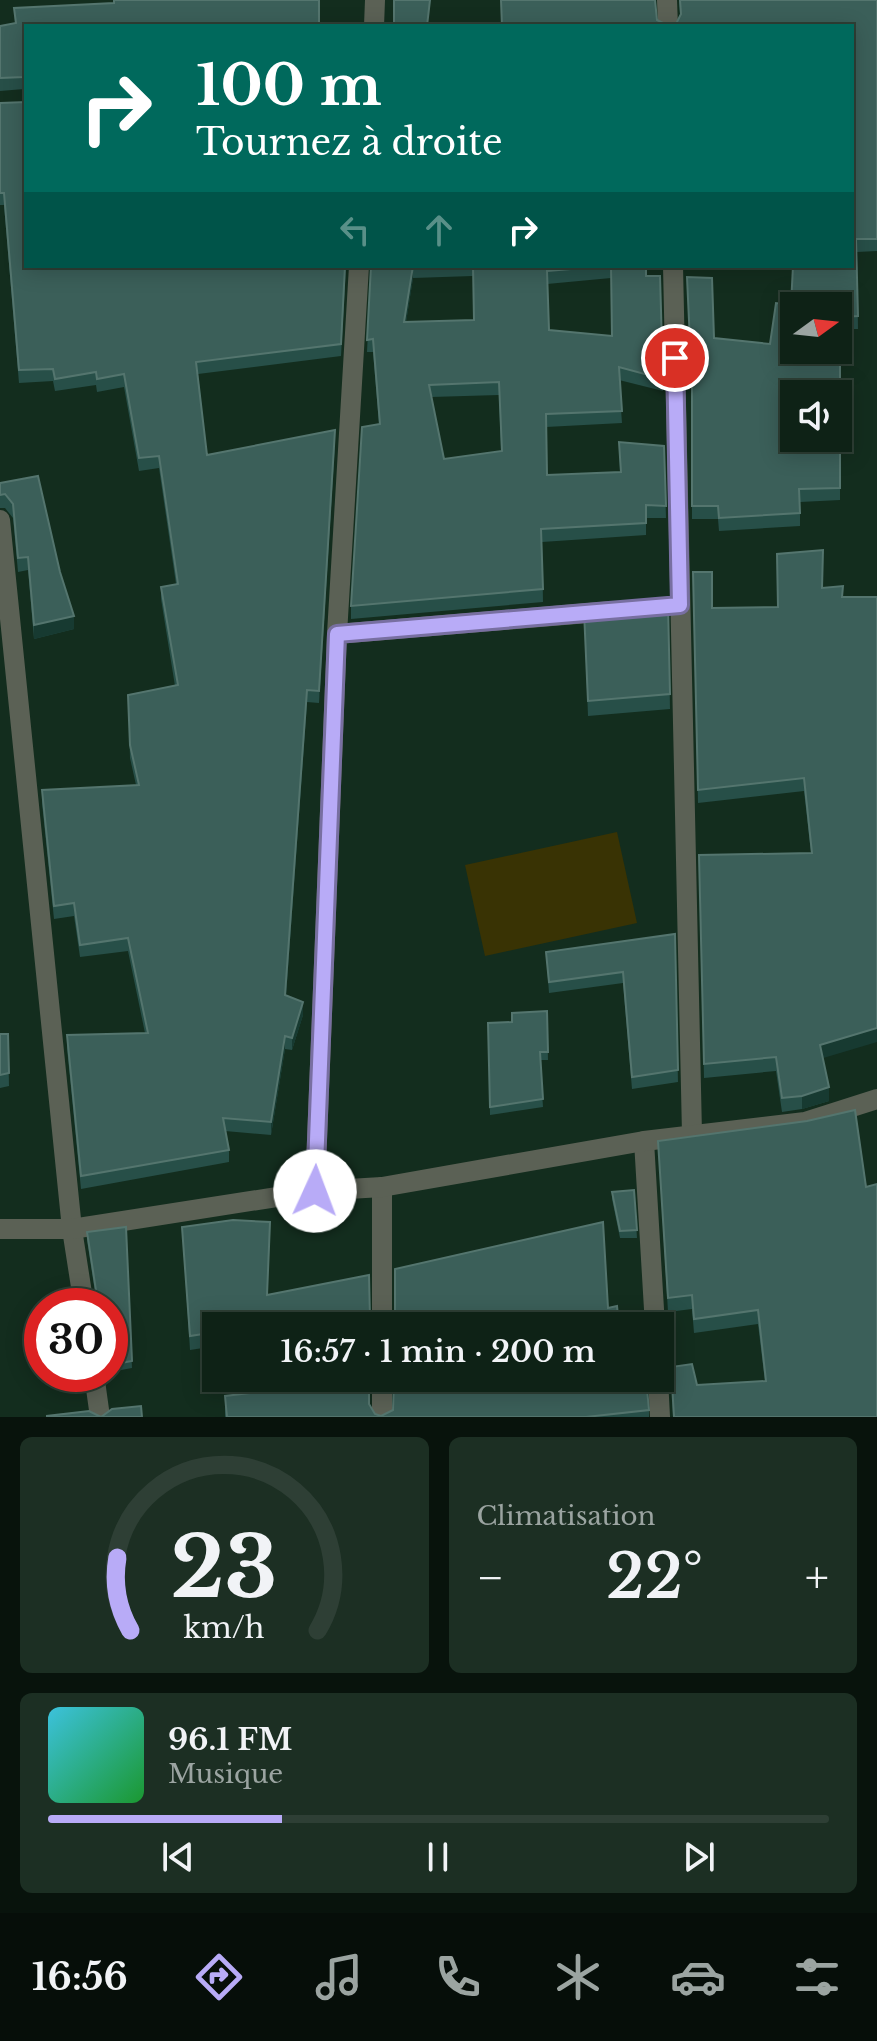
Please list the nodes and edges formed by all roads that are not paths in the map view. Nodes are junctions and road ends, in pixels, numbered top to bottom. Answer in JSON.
{"nodes":[{"id":1,"x":375,"y":0,"type":"edge"},
{"id":2,"x":667,"y":0,"type":"edge"},
{"id":3,"x":374,"y":24,"type":"edge"},
{"id":4,"x":668,"y":24,"type":"edge"},
{"id":5,"x":359,"y":268,"type":"edge"},
{"id":6,"x":673,"y":268,"type":"edge"},
{"id":7,"x":0,"y":520,"type":"edge"},
{"id":8,"x":634,"y":609,"type":"edge"},
{"id":9,"x":337,"y":634,"type":"junction"},
{"id":10,"x":876,"y":1103,"type":"edge"},
{"id":11,"x":692,"y":1134,"type":"junction"},
{"id":12,"x":644,"y":1141,"type":"junction"},
{"id":13,"x":382,"y":1187,"type":"junction"},
{"id":14,"x":315,"y":1191,"type":"junction"},
{"id":15,"x":0,"y":1229,"type":"edge"},
{"id":16,"x":72,"y":1229,"type":"junction"},
{"id":17,"x":81,"y":1288,"type":"edge"},
{"id":18,"x":382,"y":1312,"type":"edge"},
{"id":19,"x":654,"y":1312,"type":"edge"},
{"id":20,"x":97,"y":1392,"type":"edge"},
{"id":21,"x":382,"y":1392,"type":"edge"},
{"id":22,"x":659,"y":1392,"type":"edge"},
{"id":23,"x":100,"y":1417,"type":"edge"},
{"id":24,"x":382,"y":1417,"type":"edge"},
{"id":25,"x":660,"y":1417,"type":"edge"}],
"edges":[{"from":1,"to":3,"type":"street"},
{"from":2,"to":4,"type":"street"},
{"from":5,"to":9,"type":"street"},
{"from":6,"to":11,"type":"street"},
{"from":7,"to":16,"type":"street"},
{"from":8,"to":9,"type":"street"},
{"from":9,"to":14,"type":"street"},
{"from":10,"to":11,"type":"street"},
{"from":11,"to":12,"type":"street"},
{"from":12,"to":13,"type":"street"},
{"from":12,"to":19,"type":"street"},
{"from":13,"to":14,"type":"street"},
{"from":13,"to":18,"type":"street"},
{"from":14,"to":16,"type":"street"},
{"from":15,"to":16,"type":"street"},
{"from":16,"to":17,"type":"street"},
{"from":20,"to":23,"type":"street"},
{"from":21,"to":24,"type":"street"},
{"from":22,"to":25,"type":"street"}]}
